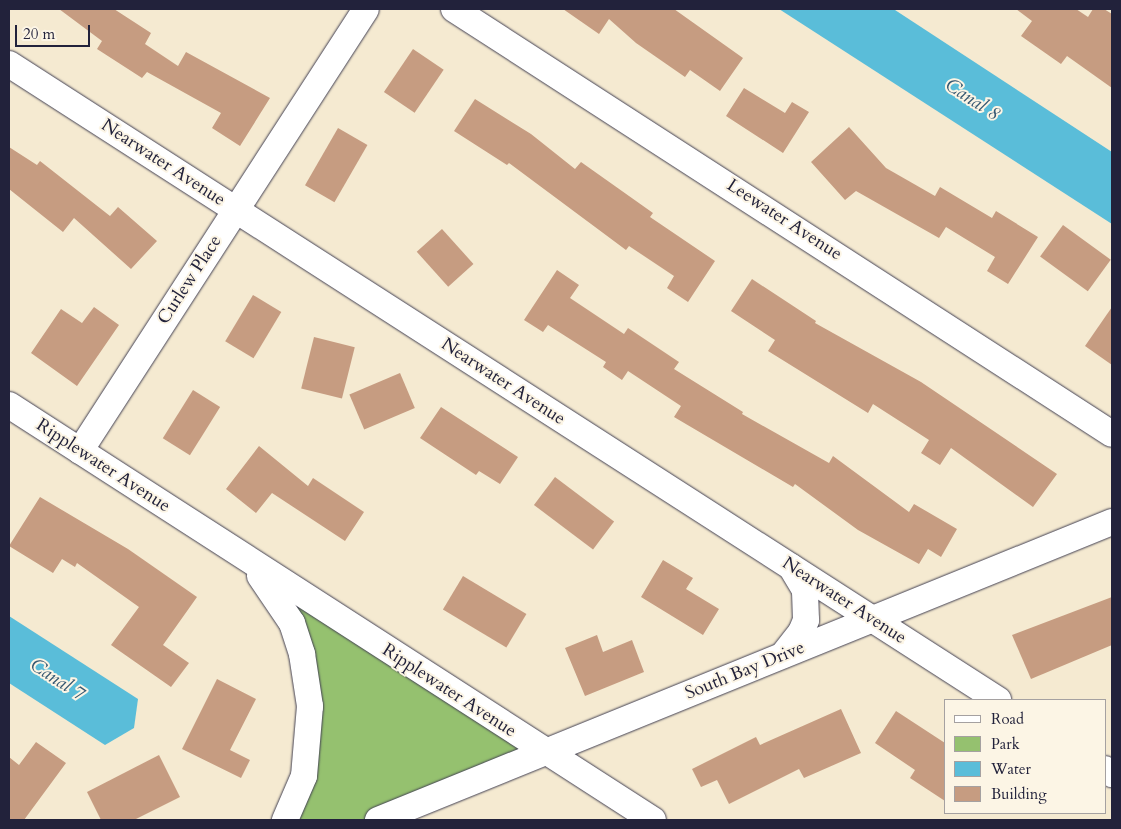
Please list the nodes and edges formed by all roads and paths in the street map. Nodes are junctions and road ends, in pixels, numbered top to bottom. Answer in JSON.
{"nodes":[{"id":1,"x":366,"y":9,"type":"edge"},
{"id":2,"x":454,"y":9,"type":"edge"},
{"id":3,"x":9,"y":64,"type":"edge"},
{"id":4,"x":235,"y":210,"type":"junction"},
{"id":5,"x":9,"y":406,"type":"edge"},
{"id":6,"x":1112,"y":434,"type":"edge"},
{"id":7,"x":80,"y":451,"type":"junction"},
{"id":8,"x":1110,"y":521,"type":"edge"},
{"id":9,"x":247,"y":560,"type":"junction"},
{"id":10,"x":791,"y":567,"type":"junction"},
{"id":11,"x":872,"y":619,"type":"junction"},
{"id":12,"x":781,"y":656,"type":"junction"},
{"id":13,"x":996,"y":699,"type":"edge"},
{"id":14,"x":544,"y":753,"type":"junction"},
{"id":15,"x":285,"y":820,"type":"edge"},
{"id":16,"x":378,"y":820,"type":"edge"},
{"id":17,"x":653,"y":820,"type":"edge"}],
"edges":[{"from":1,"to":4,"type":"street","name":"Curlew Place"},
{"from":2,"to":6,"type":"street","name":"Leewater Avenue"},
{"from":3,"to":4,"type":"street","name":"Nearwater Avenue"},
{"from":4,"to":7,"type":"street","name":"Curlew Place"},
{"from":4,"to":10,"type":"street","name":"Nearwater Avenue"},
{"from":5,"to":7,"type":"street","name":"Ripplewater Avenue"},
{"from":7,"to":9,"type":"street","name":"Ripplewater Avenue"},
{"from":8,"to":11,"type":"street","name":"South Bay Drive"},
{"from":9,"to":14,"type":"street","name":"Ripplewater Avenue"},
{"from":9,"to":15,"type":"street","name":"Ripplewater Avenue"},
{"from":10,"to":11,"type":"street","name":"Nearwater Avenue"},
{"from":10,"to":12,"type":"street"},
{"from":11,"to":12,"type":"street","name":"South Bay Drive"},
{"from":11,"to":13,"type":"street","name":"Nearwater Avenue"},
{"from":12,"to":14,"type":"street","name":"South Bay Drive"},
{"from":14,"to":16,"type":"street","name":"South Bay Drive"},
{"from":14,"to":17,"type":"street","name":"Ripplewater Avenue"}]}
